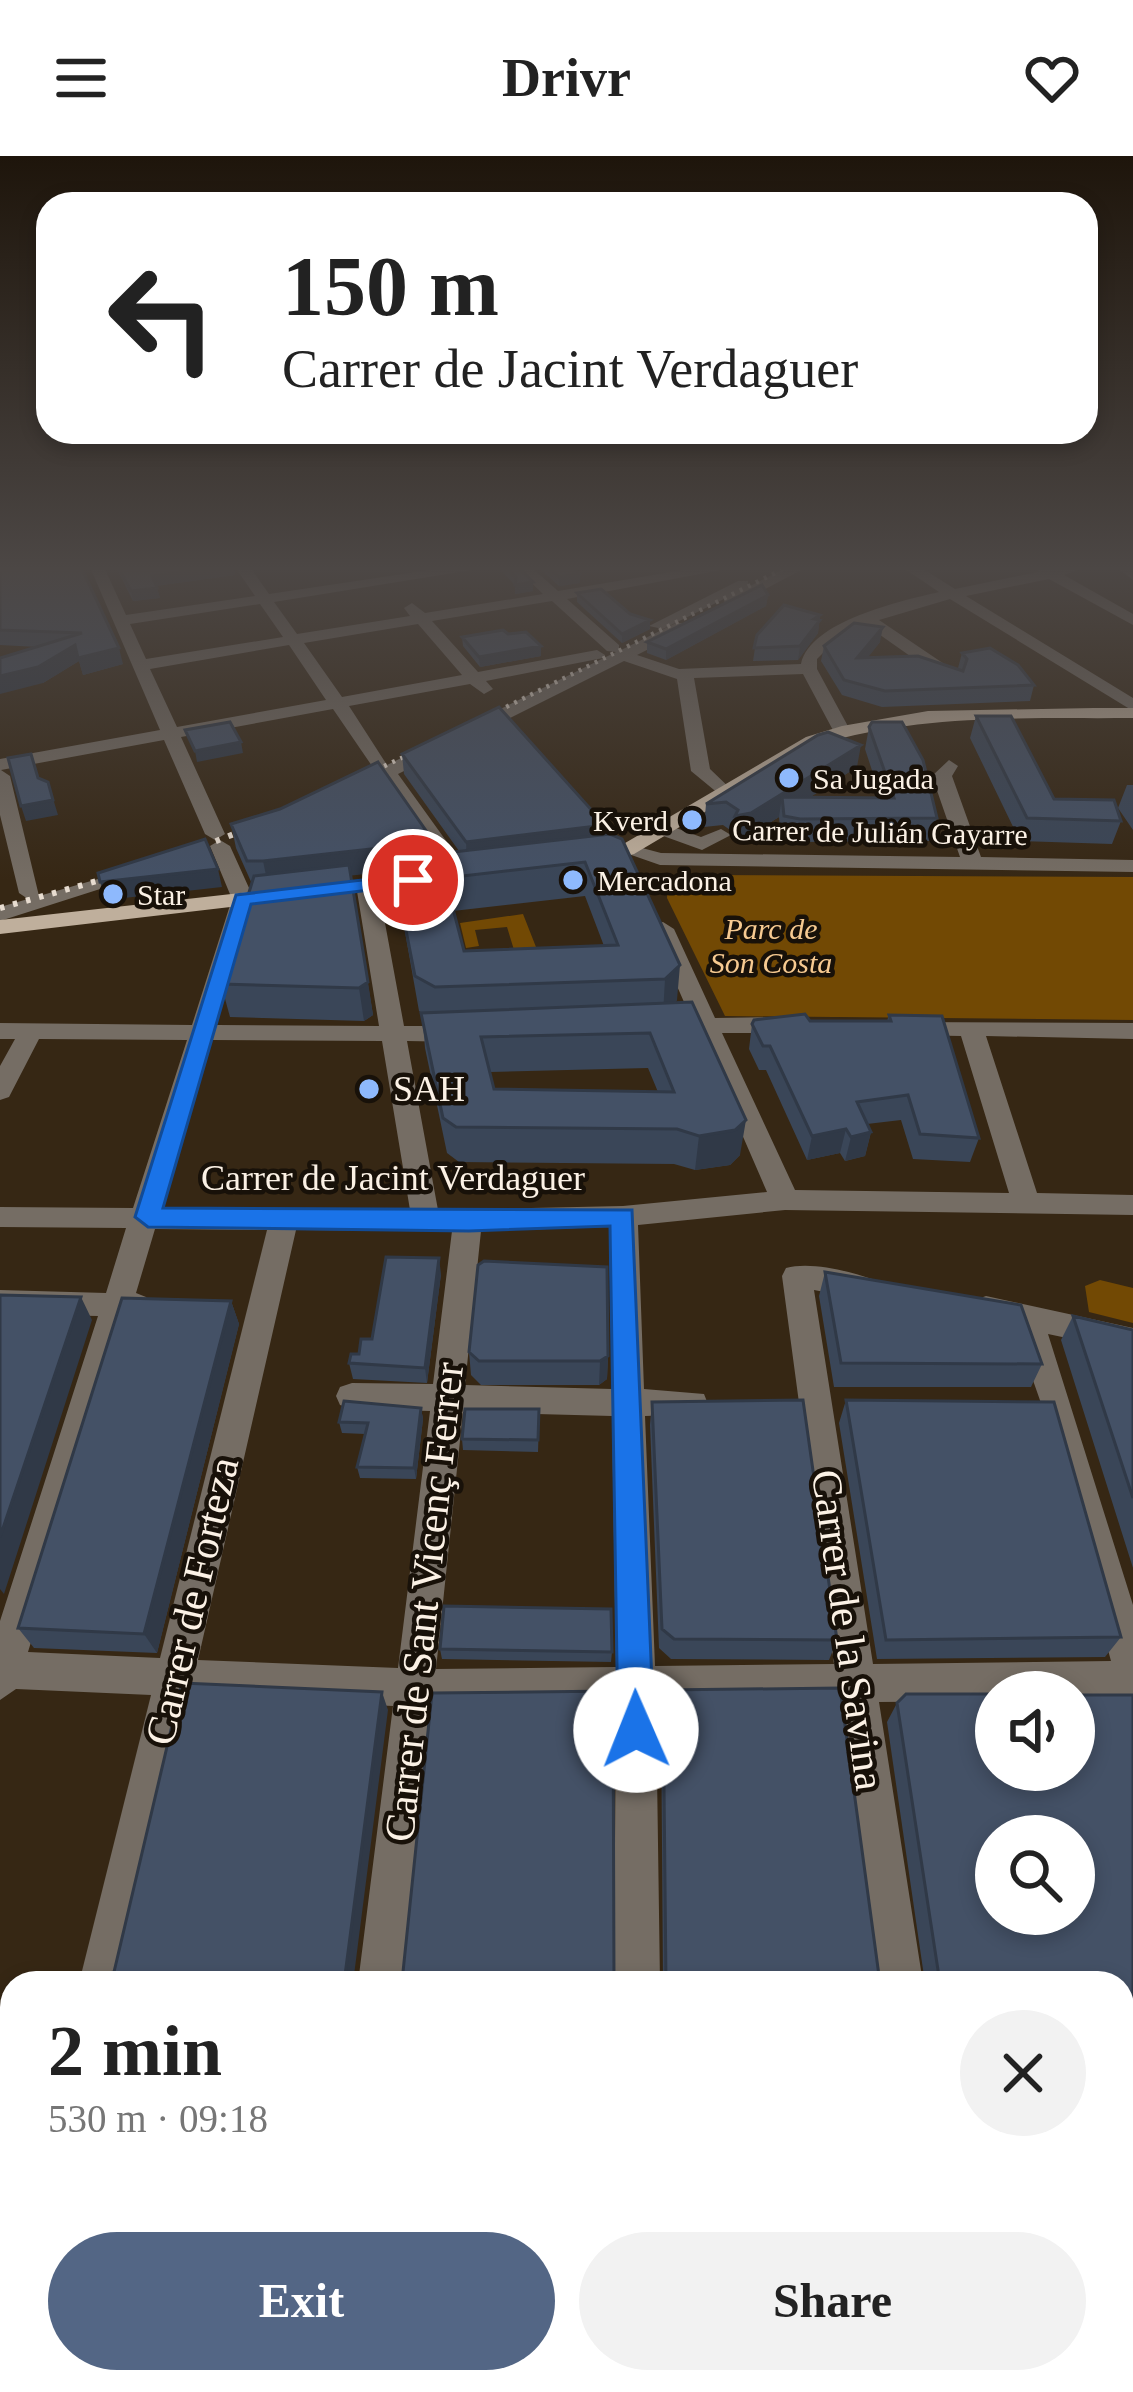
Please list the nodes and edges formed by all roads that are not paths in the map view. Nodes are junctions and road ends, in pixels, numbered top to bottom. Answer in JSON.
{"nodes":[{"id":1,"x":146,"y":671,"type":"edge"},
{"id":2,"x":315,"y":671,"type":"edge"},
{"id":3,"x":468,"y":671,"type":"edge"},
{"id":4,"x":506,"y":671,"type":"edge"},
{"id":5,"x":574,"y":671,"type":"edge"},
{"id":6,"x":676,"y":671,"type":"edge"},
{"id":7,"x":734,"y":671,"type":"edge"},
{"id":8,"x":810,"y":671,"type":"edge"},
{"id":9,"x":943,"y":671,"type":"edge"},
{"id":10,"x":1073,"y":671,"type":"edge"},
{"id":11,"x":682,"y":673,"type":"junction"},
{"id":12,"x":473,"y":677,"type":"junction"},
{"id":13,"x":953,"y":678,"type":"edge"},
{"id":14,"x":336,"y":701,"type":"junction"},
{"id":15,"x":500,"y":708,"type":"junction"},
{"id":16,"x":1133,"y":710,"type":"edge"},
{"id":17,"x":520,"y":730,"type":"edge"},
{"id":18,"x":841,"y":730,"type":"junction"},
{"id":19,"x":168,"y":732,"type":"junction"},
{"id":20,"x":0,"y":765,"type":"edge"},
{"id":21,"x":949,"y":766,"type":"dead end"},
{"id":22,"x":383,"y":767,"type":"junction"},
{"id":23,"x":0,"y":776,"type":"edge"},
{"id":24,"x":725,"y":793,"type":"junction"},
{"id":25,"x":324,"y":796,"type":"edge"},
{"id":26,"x":662,"y":830,"type":"junction"},
{"id":27,"x":721,"y":835,"type":"dead end"},
{"id":28,"x":619,"y":842,"type":"junction"},
{"id":29,"x":566,"y":862,"type":"edge"},
{"id":30,"x":973,"y":865,"type":"junction"},
{"id":31,"x":1133,"y":866,"type":"edge"},
{"id":32,"x":469,"y":873,"type":"joint"},
{"id":33,"x":367,"y":885,"type":"junction"},
{"id":34,"x":30,"y":893,"type":"junction"},
{"id":35,"x":243,"y":899,"type":"junction"},
{"id":36,"x":0,"y":901,"type":"edge"},
{"id":37,"x":0,"y":914,"type":"edge"},
{"id":38,"x":0,"y":926,"type":"edge"},
{"id":39,"x":707,"y":1024,"type":"junction"},
{"id":40,"x":818,"y":1026,"type":"edge"},
{"id":41,"x":636,"y":1027,"type":"edge"},
{"id":42,"x":885,"y":1027,"type":"edge"},
{"id":43,"x":971,"y":1028,"type":"junction"},
{"id":44,"x":0,"y":1031,"type":"edge"},
{"id":45,"x":31,"y":1031,"type":"junction"},
{"id":46,"x":1133,"y":1031,"type":"edge"},
{"id":47,"x":493,"y":1032,"type":"edge"},
{"id":48,"x":202,"y":1035,"type":"junction"},
{"id":49,"x":398,"y":1036,"type":"junction"},
{"id":50,"x":0,"y":1091,"type":"edge"},
{"id":51,"x":785,"y":1200,"type":"junction"},
{"id":52,"x":1026,"y":1203,"type":"junction"},
{"id":53,"x":1133,"y":1205,"type":"edge"},
{"id":54,"x":622,"y":1216,"type":"junction"},
{"id":55,"x":0,"y":1217,"type":"edge"},
{"id":56,"x":148,"y":1217,"type":"junction"},
{"id":57,"x":284,"y":1220,"type":"junction"},
{"id":58,"x":426,"y":1221,"type":"junction"},
{"id":59,"x":469,"y":1221,"type":"junction"},
{"id":60,"x":888,"y":1292,"type":"edge"},
{"id":61,"x":0,"y":1302,"type":"edge"},
{"id":62,"x":957,"y":1303,"type":"edge"},
{"id":63,"x":119,"y":1305,"type":"junction"},
{"id":64,"x":166,"y":1306,"type":"edge"},
{"id":65,"x":1026,"y":1315,"type":"junction"},
{"id":66,"x":1133,"y":1340,"type":"edge"},
{"id":67,"x":352,"y":1396,"type":"edge"},
{"id":68,"x":445,"y":1402,"type":"junction"},
{"id":69,"x":625,"y":1403,"type":"junction"},
{"id":70,"x":720,"y":1404,"type":"edge"},
{"id":71,"x":802,"y":1404,"type":"junction"},
{"id":72,"x":859,"y":1405,"type":"edge"},
{"id":73,"x":1014,"y":1406,"type":"edge"},
{"id":74,"x":1058,"y":1406,"type":"junction"},
{"id":75,"x":1133,"y":1671,"type":"edge"},
{"id":76,"x":1,"y":1674,"type":"edge"},
{"id":77,"x":174,"y":1680,"type":"junction"},
{"id":78,"x":1133,"y":1680,"type":"edge"},
{"id":79,"x":857,"y":1683,"type":"junction"},
{"id":80,"x":415,"y":1688,"type":"junction"},
{"id":81,"x":636,"y":1688,"type":"junction"},
{"id":82,"x":105,"y":1971,"type":"edge"},
{"id":83,"x":382,"y":1971,"type":"edge"},
{"id":84,"x":638,"y":1971,"type":"edge"},
{"id":85,"x":898,"y":1971,"type":"edge"}],
"edges":[{"from":1,"to":19,"type":"street"},
{"from":2,"to":14,"type":"street"},
{"from":3,"to":12,"type":"street"},
{"from":4,"to":12,"type":"street"},
{"from":5,"to":15,"type":"street"},
{"from":6,"to":11,"type":"street"},
{"from":7,"to":11,"type":"street"},
{"from":8,"to":18,"type":"street"},
{"from":9,"to":13,"type":"street"},
{"from":10,"to":16,"type":"street"},
{"from":11,"to":24,"type":"street"},
{"from":12,"to":14,"type":"street"},
{"from":12,"to":15,"type":"street"},
{"from":14,"to":19,"type":"street"},
{"from":14,"to":22,"type":"street"},
{"from":15,"to":17,"type":"street"},
{"from":15,"to":22,"type":"street"},
{"from":16,"to":18,"type":"main road"},
{"from":18,"to":24,"type":"main road"},
{"from":19,"to":20,"type":"street"},
{"from":19,"to":35,"type":"street"},
{"from":21,"to":30,"type":"street"},
{"from":22,"to":25,"type":"street"},
{"from":22,"to":32,"type":"street"},
{"from":23,"to":34,"type":"street"},
{"from":24,"to":26,"type":"main road"},
{"from":26,"to":27,"type":"street"},
{"from":26,"to":28,"type":"main road"},
{"from":28,"to":29,"type":"main road"},
{"from":28,"to":30,"type":"street","name":"Carrer de Julián Gayarre"},
{"from":28,"to":39,"type":"street"},
{"from":30,"to":31,"type":"street","name":"Carrer de Julián Gayarre"},
{"from":32,"to":33,"type":"main road"},
{"from":33,"to":35,"type":"main road"},
{"from":33,"to":49,"type":"street"},
{"from":34,"to":36,"type":"street"},
{"from":34,"to":37,"type":"street"},
{"from":35,"to":38,"type":"main road"},
{"from":35,"to":48,"type":"street"},
{"from":39,"to":40,"type":"street"},
{"from":39,"to":41,"type":"street"},
{"from":39,"to":51,"type":"street"},
{"from":42,"to":43,"type":"street"},
{"from":43,"to":46,"type":"street"},
{"from":43,"to":52,"type":"street"},
{"from":44,"to":45,"type":"street"},
{"from":45,"to":48,"type":"street"},
{"from":45,"to":50,"type":"street"},
{"from":47,"to":49,"type":"street"},
{"from":48,"to":49,"type":"street"},
{"from":48,"to":56,"type":"street"},
{"from":49,"to":58,"type":"street"},
{"from":51,"to":52,"type":"street","name":"Carrer de Jacint Verdaguer"},
{"from":51,"to":54,"type":"street","name":"Carrer de Jacint Verdaguer"},
{"from":52,"to":53,"type":"street","name":"Carrer de Jacint Verdaguer"},
{"from":54,"to":59,"type":"street","name":"Carrer de Jacint Verdaguer"},
{"from":54,"to":69,"type":"street"},
{"from":55,"to":56,"type":"street","name":"Carrer de Jacint Verdaguer"},
{"from":56,"to":57,"type":"street","name":"Carrer de Jacint Verdaguer"},
{"from":56,"to":63,"type":"street"},
{"from":57,"to":58,"type":"street","name":"Carrer de Jacint Verdaguer"},
{"from":57,"to":77,"type":"street","name":"Carrer de Forteza"},
{"from":58,"to":59,"type":"street","name":"Carrer de Jacint Verdaguer"},
{"from":59,"to":68,"type":"street","name":"Carrer de Sant Vicenç Ferrer"},
{"from":60,"to":71,"type":"street","name":"Carrer de la Savina"},
{"from":61,"to":63,"type":"street"},
{"from":62,"to":65,"type":"street"},
{"from":63,"to":64,"type":"street"},
{"from":63,"to":76,"type":"street"},
{"from":65,"to":66,"type":"street"},
{"from":65,"to":74,"type":"street"},
{"from":67,"to":68,"type":"street"},
{"from":68,"to":69,"type":"street"},
{"from":68,"to":80,"type":"street","name":"Carrer de Sant Vicenç Ferrer"},
{"from":69,"to":70,"type":"street"},
{"from":69,"to":81,"type":"street"},
{"from":71,"to":72,"type":"street"},
{"from":71,"to":79,"type":"street","name":"Carrer de la Savina"},
{"from":73,"to":74,"type":"street"},
{"from":74,"to":75,"type":"street"},
{"from":76,"to":77,"type":"street"},
{"from":77,"to":80,"type":"street"},
{"from":77,"to":82,"type":"street","name":"Carrer de Forteza"},
{"from":78,"to":79,"type":"street"},
{"from":79,"to":81,"type":"street"},
{"from":79,"to":85,"type":"street","name":"Carrer de la Savina"},
{"from":80,"to":81,"type":"street"},
{"from":80,"to":83,"type":"street","name":"Carrer de Sant Vicenç Ferrer"},
{"from":81,"to":84,"type":"street"}]}
